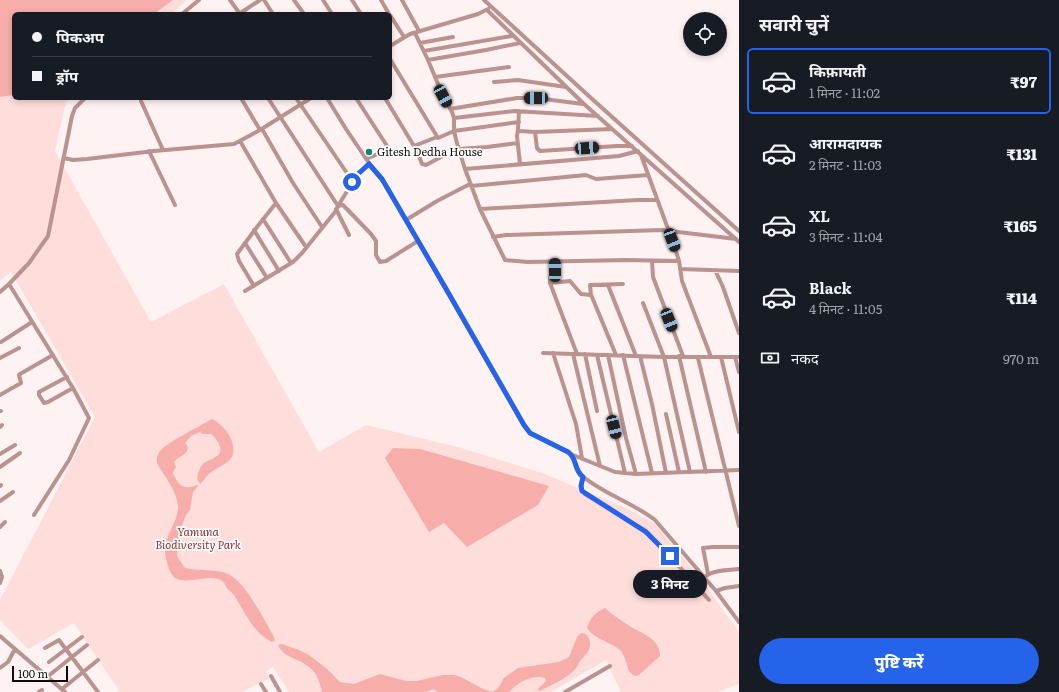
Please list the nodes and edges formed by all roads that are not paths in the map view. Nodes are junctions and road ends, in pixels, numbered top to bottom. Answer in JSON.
{"nodes":[{"id":1,"x":199,"y":0,"type":"edge"},
{"id":2,"x":231,"y":0,"type":"edge"},
{"id":3,"x":260,"y":0,"type":"edge"},
{"id":4,"x":264,"y":0,"type":"edge"},
{"id":5,"x":294,"y":0,"type":"edge"},
{"id":6,"x":323,"y":0,"type":"edge"},
{"id":7,"x":352,"y":0,"type":"edge"},
{"id":8,"x":381,"y":0,"type":"edge"},
{"id":9,"x":402,"y":0,"type":"edge"},
{"id":10,"x":484,"y":0,"type":"edge"},
{"id":11,"x":492,"y":7,"type":"junction"},
{"id":12,"x":487,"y":10,"type":"junction"},
{"id":13,"x":184,"y":12,"type":"edge"},
{"id":14,"x":238,"y":12,"type":"edge"},
{"id":15,"x":242,"y":12,"type":"edge"},
{"id":16,"x":272,"y":12,"type":"edge"},
{"id":17,"x":303,"y":12,"type":"edge"},
{"id":18,"x":331,"y":12,"type":"edge"},
{"id":19,"x":360,"y":12,"type":"edge"},
{"id":20,"x":389,"y":12,"type":"edge"},
{"id":21,"x":392,"y":17,"type":"edge"},
{"id":22,"x":417,"y":32,"type":"junction"},
{"id":23,"x":512,"y":36,"type":"junction"},
{"id":24,"x":404,"y":37,"type":"junction"},
{"id":25,"x":453,"y":37,"type":"dead end"},
{"id":26,"x":420,"y":43,"type":"junction"},
{"id":27,"x":520,"y":43,"type":"junction"},
{"id":28,"x":392,"y":45,"type":"edge"},
{"id":29,"x":424,"y":51,"type":"junction"},
{"id":30,"x":428,"y":60,"type":"junction"},
{"id":31,"x":392,"y":62,"type":"edge"},
{"id":32,"x":509,"y":67,"type":"dead end"},
{"id":33,"x":435,"y":77,"type":"junction"},
{"id":34,"x":494,"y":82,"type":"dead end"},
{"id":35,"x":566,"y":87,"type":"junction"},
{"id":36,"x":82,"y":100,"type":"edge"},
{"id":37,"x":242,"y":100,"type":"edge"},
{"id":38,"x":269,"y":100,"type":"edge"},
{"id":39,"x":297,"y":100,"type":"edge"},
{"id":40,"x":308,"y":100,"type":"edge"},
{"id":41,"x":328,"y":100,"type":"edge"},
{"id":42,"x":357,"y":100,"type":"edge"},
{"id":43,"x":386,"y":100,"type":"edge"},
{"id":44,"x":141,"y":101,"type":"dead end"},
{"id":45,"x":584,"y":104,"type":"junction"},
{"id":46,"x":301,"y":105,"type":"junction"},
{"id":47,"x":450,"y":109,"type":"junction"},
{"id":48,"x":519,"y":111,"type":"junction"},
{"id":49,"x":598,"y":116,"type":"junction"},
{"id":50,"x":280,"y":118,"type":"junction"},
{"id":51,"x":454,"y":118,"type":"junction"},
{"id":52,"x":519,"y":122,"type":"junction"},
{"id":53,"x":518,"y":129,"type":"junction"},
{"id":54,"x":613,"y":129,"type":"junction"},
{"id":55,"x":261,"y":130,"type":"junction"},
{"id":56,"x":454,"y":131,"type":"junction"},
{"id":57,"x":535,"y":132,"type":"junction"},
{"id":58,"x":437,"y":137,"type":"junction"},
{"id":59,"x":240,"y":141,"type":"junction"},
{"id":60,"x":518,"y":143,"type":"junction"},
{"id":61,"x":414,"y":146,"type":"junction"},
{"id":62,"x":632,"y":146,"type":"junction"},
{"id":63,"x":459,"y":149,"type":"junction"},
{"id":64,"x":163,"y":150,"type":"junction"},
{"id":65,"x":149,"y":151,"type":"junction"},
{"id":66,"x":639,"y":153,"type":"junction"},
{"id":67,"x":441,"y":157,"type":"dead end"},
{"id":68,"x":64,"y":158,"type":"junction"},
{"id":69,"x":366,"y":159,"type":"junction"},
{"id":70,"x":369,"y":164,"type":"junction"},
{"id":71,"x":520,"y":164,"type":"junction"},
{"id":72,"x":465,"y":169,"type":"junction"},
{"id":73,"x":648,"y":175,"type":"junction"},
{"id":74,"x":352,"y":182,"type":"junction"},
{"id":75,"x":471,"y":184,"type":"junction"},
{"id":76,"x":657,"y":200,"type":"junction"},
{"id":77,"x":276,"y":203,"type":"junction"},
{"id":78,"x":175,"y":206,"type":"dead end"},
{"id":79,"x":337,"y":207,"type":"junction"},
{"id":80,"x":480,"y":209,"type":"junction"},
{"id":81,"x":262,"y":220,"type":"junction"},
{"id":82,"x":406,"y":220,"type":"junction"},
{"id":83,"x":322,"y":227,"type":"junction"},
{"id":84,"x":254,"y":230,"type":"junction"},
{"id":85,"x":739,"y":231,"type":"edge"},
{"id":86,"x":668,"y":232,"type":"junction"},
{"id":87,"x":349,"y":235,"type":"dead end"},
{"id":88,"x":493,"y":237,"type":"junction"},
{"id":89,"x":418,"y":241,"type":"junction"},
{"id":90,"x":738,"y":241,"type":"edge"},
{"id":91,"x":245,"y":243,"type":"junction"},
{"id":92,"x":306,"y":247,"type":"junction"},
{"id":93,"x":555,"y":261,"type":"junction"},
{"id":94,"x":652,"y":261,"type":"junction"},
{"id":95,"x":679,"y":261,"type":"junction"},
{"id":96,"x":290,"y":263,"type":"junction"},
{"id":97,"x":680,"y":269,"type":"junction"},
{"id":98,"x":715,"y":270,"type":"junction"},
{"id":99,"x":278,"y":271,"type":"junction"},
{"id":100,"x":739,"y":271,"type":"edge"},
{"id":101,"x":267,"y":278,"type":"junction"},
{"id":102,"x":550,"y":283,"type":"junction"},
{"id":103,"x":9,"y":284,"type":"junction"},
{"id":104,"x":623,"y":284,"type":"dead end"},
{"id":105,"x":608,"y":285,"type":"junction"},
{"id":106,"x":254,"y":286,"type":"junction"},
{"id":107,"x":245,"y":291,"type":"dead end"},
{"id":108,"x":0,"y":292,"type":"edge"},
{"id":109,"x":591,"y":295,"type":"junction"},
{"id":110,"x":643,"y":302,"type":"dead end"},
{"id":111,"x":32,"y":322,"type":"junction"},
{"id":112,"x":739,"y":333,"type":"edge"},
{"id":113,"x":1,"y":342,"type":"dead end"},
{"id":114,"x":19,"y":348,"type":"dead end"},
{"id":115,"x":543,"y":353,"type":"dead end"},
{"id":116,"x":553,"y":353,"type":"junction"},
{"id":117,"x":575,"y":354,"type":"junction"},
{"id":118,"x":584,"y":354,"type":"junction"},
{"id":119,"x":53,"y":355,"type":"junction"},
{"id":120,"x":597,"y":355,"type":"junction"},
{"id":121,"x":608,"y":355,"type":"junction"},
{"id":122,"x":616,"y":355,"type":"junction"},
{"id":123,"x":623,"y":355,"type":"junction"},
{"id":124,"x":638,"y":356,"type":"junction"},
{"id":125,"x":681,"y":356,"type":"junction"},
{"id":126,"x":664,"y":357,"type":"junction"},
{"id":127,"x":711,"y":357,"type":"junction"},
{"id":128,"x":721,"y":357,"type":"junction"},
{"id":129,"x":737,"y":357,"type":"edge"},
{"id":130,"x":0,"y":358,"type":"edge"},
{"id":131,"x":698,"y":358,"type":"junction"},
{"id":132,"x":739,"y":372,"type":"edge"},
{"id":133,"x":67,"y":377,"type":"junction"},
{"id":134,"x":73,"y":388,"type":"junction"},
{"id":135,"x":0,"y":394,"type":"edge"},
{"id":136,"x":597,"y":411,"type":"dead end"},
{"id":137,"x":666,"y":414,"type":"dead end"},
{"id":138,"x":739,"y":432,"type":"edge"},
{"id":139,"x":15,"y":445,"type":"dead end"},
{"id":140,"x":20,"y":453,"type":"dead end"},
{"id":141,"x":0,"y":454,"type":"edge"},
{"id":142,"x":573,"y":455,"type":"junction"},
{"id":143,"x":582,"y":458,"type":"junction"},
{"id":144,"x":600,"y":466,"type":"junction"},
{"id":145,"x":0,"y":467,"type":"edge"},
{"id":146,"x":739,"y":470,"type":"edge"},
{"id":147,"x":726,"y":471,"type":"junction"},
{"id":148,"x":679,"y":472,"type":"junction"},
{"id":149,"x":690,"y":472,"type":"junction"},
{"id":150,"x":706,"y":472,"type":"junction"},
{"id":151,"x":625,"y":473,"type":"junction"},
{"id":152,"x":652,"y":473,"type":"junction"},
{"id":153,"x":666,"y":473,"type":"junction"},
{"id":154,"x":636,"y":474,"type":"junction"},
{"id":155,"x":583,"y":477,"type":"junction"},
{"id":156,"x":13,"y":492,"type":"dead end"},
{"id":157,"x":0,"y":501,"type":"edge"},
{"id":158,"x":738,"y":514,"type":"edge"},
{"id":159,"x":34,"y":516,"type":"dead end"},
{"id":160,"x":6,"y":522,"type":"dead end"},
{"id":161,"x":739,"y":526,"type":"edge"},
{"id":162,"x":0,"y":527,"type":"edge"},
{"id":163,"x":739,"y":546,"type":"edge"},
{"id":164,"x":739,"y":569,"type":"edge"},
{"id":165,"x":0,"y":571,"type":"edge"},
{"id":166,"x":706,"y":576,"type":"junction"},
{"id":167,"x":0,"y":583,"type":"edge"},
{"id":168,"x":739,"y":586,"type":"edge"},
{"id":169,"x":716,"y":591,"type":"junction"},
{"id":170,"x":709,"y":600,"type":"dead end"},
{"id":171,"x":739,"y":622,"type":"edge"},
{"id":172,"x":0,"y":636,"type":"edge"},
{"id":173,"x":82,"y":637,"type":"dead end"},
{"id":174,"x":87,"y":645,"type":"dead end"},
{"id":175,"x":45,"y":648,"type":"dead end"},
{"id":176,"x":15,"y":649,"type":"junction"},
{"id":177,"x":65,"y":649,"type":"junction"},
{"id":178,"x":71,"y":657,"type":"junction"},
{"id":179,"x":98,"y":660,"type":"dead end"},
{"id":180,"x":49,"y":662,"type":"dead end"},
{"id":181,"x":610,"y":666,"type":"dead end"},
{"id":182,"x":0,"y":668,"type":"edge"},
{"id":183,"x":82,"y":673,"type":"junction"},
{"id":184,"x":271,"y":676,"type":"dead end"},
{"id":185,"x":47,"y":677,"type":"junction"},
{"id":186,"x":261,"y":684,"type":"dead end"},
{"id":187,"x":63,"y":690,"type":"edge"},
{"id":188,"x":98,"y":692,"type":"edge"},
{"id":189,"x":266,"y":692,"type":"edge"},
{"id":190,"x":280,"y":692,"type":"edge"},
{"id":191,"x":565,"y":692,"type":"edge"}],
"edges":[{"from":1,"to":13,"type":"street"},
{"from":2,"to":14,"type":"street"},
{"from":3,"to":15,"type":"street"},
{"from":4,"to":16,"type":"street"},
{"from":5,"to":17,"type":"street"},
{"from":6,"to":18,"type":"street"},
{"from":7,"to":19,"type":"street"},
{"from":8,"to":20,"type":"street"},
{"from":9,"to":22,"type":"street"},
{"from":10,"to":11,"type":"street"},
{"from":11,"to":12,"type":"street"},
{"from":11,"to":85,"type":"street"},
{"from":12,"to":22,"type":"street"},
{"from":12,"to":23,"type":"street"},
{"from":21,"to":24,"type":"street"},
{"from":22,"to":24,"type":"street"},
{"from":22,"to":26,"type":"street"},
{"from":23,"to":27,"type":"street"},
{"from":23,"to":29,"type":"street"},
{"from":24,"to":28,"type":"street"},
{"from":25,"to":26,"type":"street"},
{"from":26,"to":29,"type":"street"},
{"from":27,"to":30,"type":"street"},
{"from":27,"to":35,"type":"street"},
{"from":29,"to":30,"type":"street"},
{"from":30,"to":33,"type":"street"},
{"from":31,"to":58,"type":"street"},
{"from":32,"to":33,"type":"street"},
{"from":33,"to":47,"type":"street"},
{"from":34,"to":35,"type":"street"},
{"from":35,"to":45,"type":"street"},
{"from":36,"to":68,"type":"street"},
{"from":37,"to":55,"type":"street"},
{"from":38,"to":50,"type":"street"},
{"from":39,"to":46,"type":"street"},
{"from":40,"to":46,"type":"street"},
{"from":41,"to":69,"type":"street"},
{"from":42,"to":69,"type":"street"},
{"from":43,"to":61,"type":"street"},
{"from":44,"to":64,"type":"street"},
{"from":45,"to":47,"type":"street"},
{"from":45,"to":49,"type":"street"},
{"from":46,"to":50,"type":"street"},
{"from":46,"to":74,"type":"street"},
{"from":47,"to":51,"type":"street"},
{"from":48,"to":49,"type":"street"},
{"from":48,"to":51,"type":"street"},
{"from":48,"to":52,"type":"street"},
{"from":49,"to":54,"type":"street"},
{"from":50,"to":55,"type":"street"},
{"from":50,"to":79,"type":"street"},
{"from":51,"to":56,"type":"street"},
{"from":52,"to":53,"type":"street"},
{"from":52,"to":56,"type":"street"},
{"from":53,"to":57,"type":"street"},
{"from":53,"to":60,"type":"street"},
{"from":54,"to":57,"type":"street"},
{"from":54,"to":62,"type":"street"},
{"from":55,"to":59,"type":"street"},
{"from":55,"to":83,"type":"street"},
{"from":56,"to":58,"type":"street"},
{"from":56,"to":63,"type":"street"},
{"from":57,"to":62,"type":"street"},
{"from":58,"to":61,"type":"street"},
{"from":59,"to":64,"type":"street"},
{"from":59,"to":77,"type":"street"},
{"from":60,"to":63,"type":"street"},
{"from":60,"to":71,"type":"street"},
{"from":61,"to":67,"type":"street"},
{"from":62,"to":66,"type":"street"},
{"from":63,"to":72,"type":"street"},
{"from":64,"to":65,"type":"street"},
{"from":65,"to":68,"type":"street"},
{"from":65,"to":78,"type":"street"},
{"from":66,"to":71,"type":"street"},
{"from":66,"to":73,"type":"street"},
{"from":66,"to":90,"type":"street"},
{"from":68,"to":103,"type":"street"},
{"from":69,"to":70,"type":"street"},
{"from":70,"to":74,"type":"street"},
{"from":70,"to":82,"type":"street"},
{"from":71,"to":72,"type":"street"},
{"from":72,"to":75,"type":"street"},
{"from":73,"to":75,"type":"street"},
{"from":73,"to":76,"type":"street"},
{"from":74,"to":79,"type":"street"},
{"from":75,"to":80,"type":"street"},
{"from":75,"to":82,"type":"street"},
{"from":76,"to":80,"type":"street"},
{"from":76,"to":86,"type":"street"},
{"from":77,"to":81,"type":"street"},
{"from":77,"to":92,"type":"street"},
{"from":79,"to":83,"type":"street"},
{"from":79,"to":87,"type":"street"},
{"from":79,"to":89,"type":"street"},
{"from":80,"to":88,"type":"street"},
{"from":81,"to":84,"type":"street"},
{"from":81,"to":96,"type":"street"},
{"from":82,"to":89,"type":"street"},
{"from":83,"to":92,"type":"street"},
{"from":84,"to":91,"type":"street"},
{"from":84,"to":99,"type":"street"},
{"from":86,"to":88,"type":"street"},
{"from":86,"to":90,"type":"street"},
{"from":86,"to":95,"type":"street"},
{"from":88,"to":93,"type":"street"},
{"from":89,"to":142,"type":"street"},
{"from":91,"to":101,"type":"street"},
{"from":91,"to":106,"type":"street"},
{"from":92,"to":96,"type":"street"},
{"from":93,"to":94,"type":"street"},
{"from":93,"to":102,"type":"street"},
{"from":94,"to":95,"type":"street"},
{"from":94,"to":125,"type":"street"},
{"from":95,"to":97,"type":"street"},
{"from":96,"to":99,"type":"street"},
{"from":97,"to":98,"type":"street"},
{"from":97,"to":127,"type":"street"},
{"from":98,"to":100,"type":"street"},
{"from":98,"to":112,"type":"street"},
{"from":99,"to":101,"type":"street"},
{"from":101,"to":106,"type":"street"},
{"from":102,"to":109,"type":"street"},
{"from":102,"to":117,"type":"street"},
{"from":103,"to":108,"type":"street"},
{"from":103,"to":111,"type":"street"},
{"from":104,"to":105,"type":"street"},
{"from":105,"to":109,"type":"street"},
{"from":105,"to":124,"type":"street"},
{"from":106,"to":107,"type":"street"},
{"from":109,"to":122,"type":"street"},
{"from":110,"to":126,"type":"street"},
{"from":111,"to":113,"type":"street"},
{"from":111,"to":119,"type":"street"},
{"from":114,"to":130,"type":"street"},
{"from":115,"to":116,"type":"street"},
{"from":116,"to":117,"type":"street"},
{"from":116,"to":143,"type":"street"},
{"from":117,"to":118,"type":"street"},
{"from":117,"to":144,"type":"street"},
{"from":118,"to":120,"type":"street"},
{"from":118,"to":136,"type":"street"},
{"from":119,"to":133,"type":"street"},
{"from":119,"to":135,"type":"street"},
{"from":120,"to":121,"type":"street"},
{"from":120,"to":151,"type":"street"},
{"from":121,"to":122,"type":"street"},
{"from":121,"to":154,"type":"street"},
{"from":122,"to":123,"type":"street"},
{"from":123,"to":124,"type":"street"},
{"from":123,"to":152,"type":"street"},
{"from":124,"to":126,"type":"street"},
{"from":124,"to":153,"type":"street"},
{"from":125,"to":126,"type":"street"},
{"from":125,"to":131,"type":"street"},
{"from":125,"to":150,"type":"street"},
{"from":126,"to":149,"type":"street"},
{"from":127,"to":128,"type":"street"},
{"from":127,"to":131,"type":"street"},
{"from":128,"to":129,"type":"street"},
{"from":128,"to":138,"type":"street"},
{"from":129,"to":132,"type":"street"},
{"from":131,"to":147,"type":"street"},
{"from":133,"to":134,"type":"street"},
{"from":133,"to":134,"type":"street"},
{"from":134,"to":159,"type":"street"},
{"from":137,"to":148,"type":"street"},
{"from":139,"to":141,"type":"street"},
{"from":140,"to":145,"type":"street"},
{"from":142,"to":143,"type":"street"},
{"from":142,"to":155,"type":"street"},
{"from":143,"to":144,"type":"street"},
{"from":144,"to":151,"type":"street"},
{"from":146,"to":147,"type":"street"},
{"from":147,"to":150,"type":"street"},
{"from":147,"to":158,"type":"street"},
{"from":148,"to":149,"type":"street"},
{"from":148,"to":153,"type":"street"},
{"from":149,"to":150,"type":"street"},
{"from":151,"to":154,"type":"street"},
{"from":152,"to":153,"type":"street"},
{"from":152,"to":154,"type":"street"},
{"from":155,"to":166,"type":"street"},
{"from":155,"to":170,"type":"street"},
{"from":156,"to":157,"type":"street"},
{"from":158,"to":161,"type":"street"},
{"from":160,"to":162,"type":"street"},
{"from":163,"to":166,"type":"street"},
{"from":164,"to":166,"type":"street"},
{"from":165,"to":167,"type":"street"},
{"from":166,"to":169,"type":"street"},
{"from":168,"to":169,"type":"street"},
{"from":169,"to":171,"type":"street"},
{"from":172,"to":176,"type":"street"},
{"from":173,"to":177,"type":"street"},
{"from":174,"to":178,"type":"street"},
{"from":175,"to":177,"type":"street"},
{"from":176,"to":182,"type":"street"},
{"from":176,"to":185,"type":"street"},
{"from":177,"to":178,"type":"street"},
{"from":177,"to":180,"type":"street"},
{"from":178,"to":183,"type":"street"},
{"from":178,"to":185,"type":"street"},
{"from":179,"to":183,"type":"street"},
{"from":181,"to":191,"type":"street"},
{"from":183,"to":187,"type":"street"},
{"from":183,"to":188,"type":"street"},
{"from":184,"to":190,"type":"street"},
{"from":185,"to":187,"type":"street"},
{"from":186,"to":189,"type":"street"}]}
